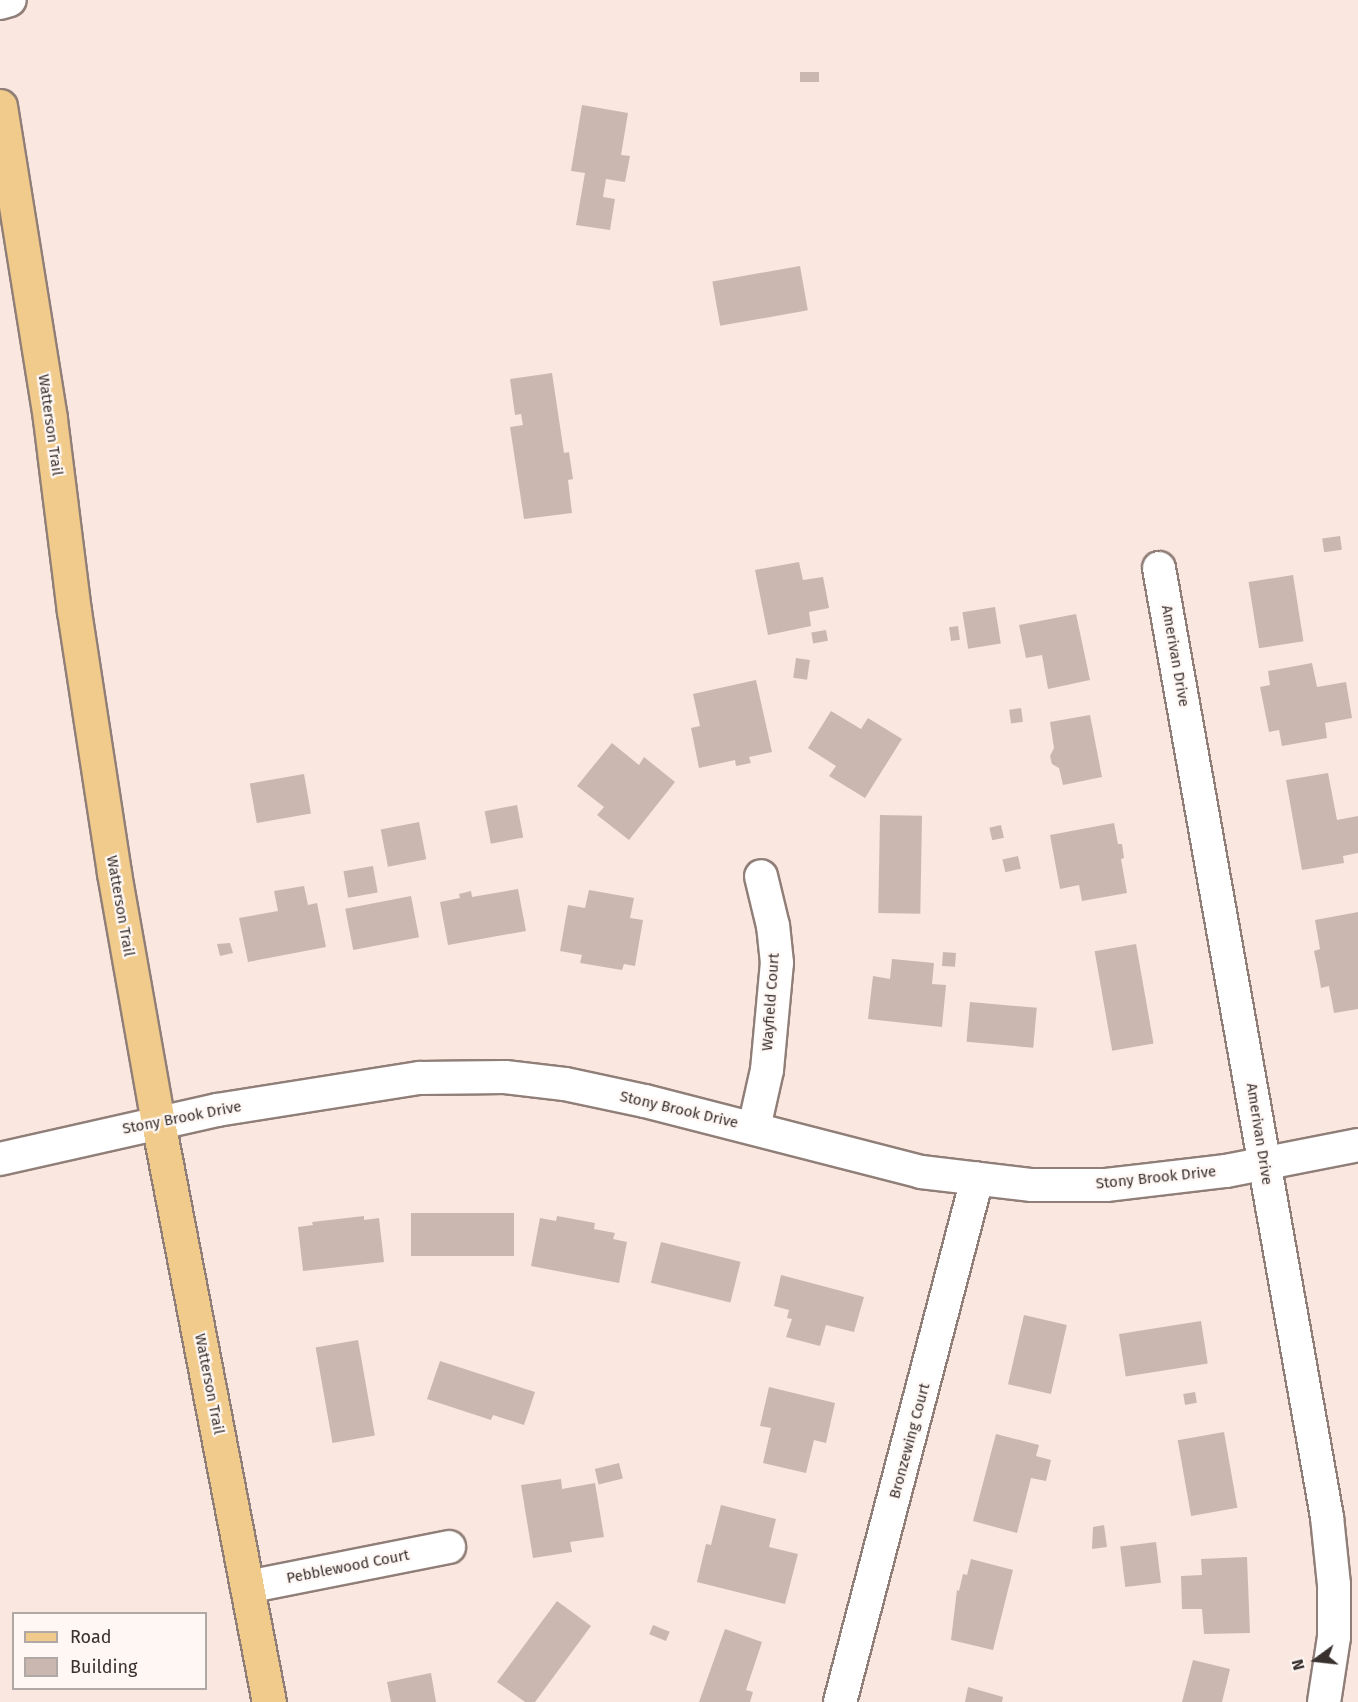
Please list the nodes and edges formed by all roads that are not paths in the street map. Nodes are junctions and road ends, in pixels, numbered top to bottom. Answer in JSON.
{"nodes":[{"id":1,"x":10,"y":0,"type":"edge"},
{"id":2,"x":0,"y":3,"type":"edge"},
{"id":3,"x":0,"y":106,"type":"edge"},
{"id":4,"x":1159,"y":568,"type":"dead end"},
{"id":5,"x":761,"y":876,"type":"dead end"},
{"id":6,"x":158,"y":1122,"type":"junction"},
{"id":7,"x":754,"y":1128,"type":"junction"},
{"id":8,"x":1358,"y":1145,"type":"edge"},
{"id":9,"x":0,"y":1159,"type":"edge"},
{"id":10,"x":1263,"y":1163,"type":"junction"},
{"id":11,"x":978,"y":1179,"type":"junction"},
{"id":12,"x":449,"y":1547,"type":"dead end"},
{"id":13,"x":247,"y":1587,"type":"junction"},
{"id":14,"x":269,"y":1702,"type":"edge"},
{"id":15,"x":840,"y":1702,"type":"edge"},
{"id":16,"x":1324,"y":1702,"type":"edge"}],
"edges":[{"from":1,"to":2,"type":"street"},
{"from":3,"to":6,"type":"main road","name":"Watterson Trail"},
{"from":4,"to":10,"type":"street","name":"Amerivan Drive"},
{"from":5,"to":7,"type":"street","name":"Wayfield Court"},
{"from":6,"to":7,"type":"street","name":"Stony Brook Drive"},
{"from":6,"to":9,"type":"street","name":"Stony Brook Drive"},
{"from":6,"to":13,"type":"main road","name":"Watterson Trail"},
{"from":7,"to":11,"type":"street","name":"Stony Brook Drive"},
{"from":8,"to":10,"type":"street","name":"Stony Brook Drive"},
{"from":10,"to":11,"type":"street","name":"Stony Brook Drive"},
{"from":10,"to":16,"type":"street","name":"Amerivan Drive"},
{"from":11,"to":15,"type":"street","name":"Bronzewing Court"},
{"from":12,"to":13,"type":"street","name":"Pebblewood Court"},
{"from":13,"to":14,"type":"main road","name":"Watterson Trail"}]}
